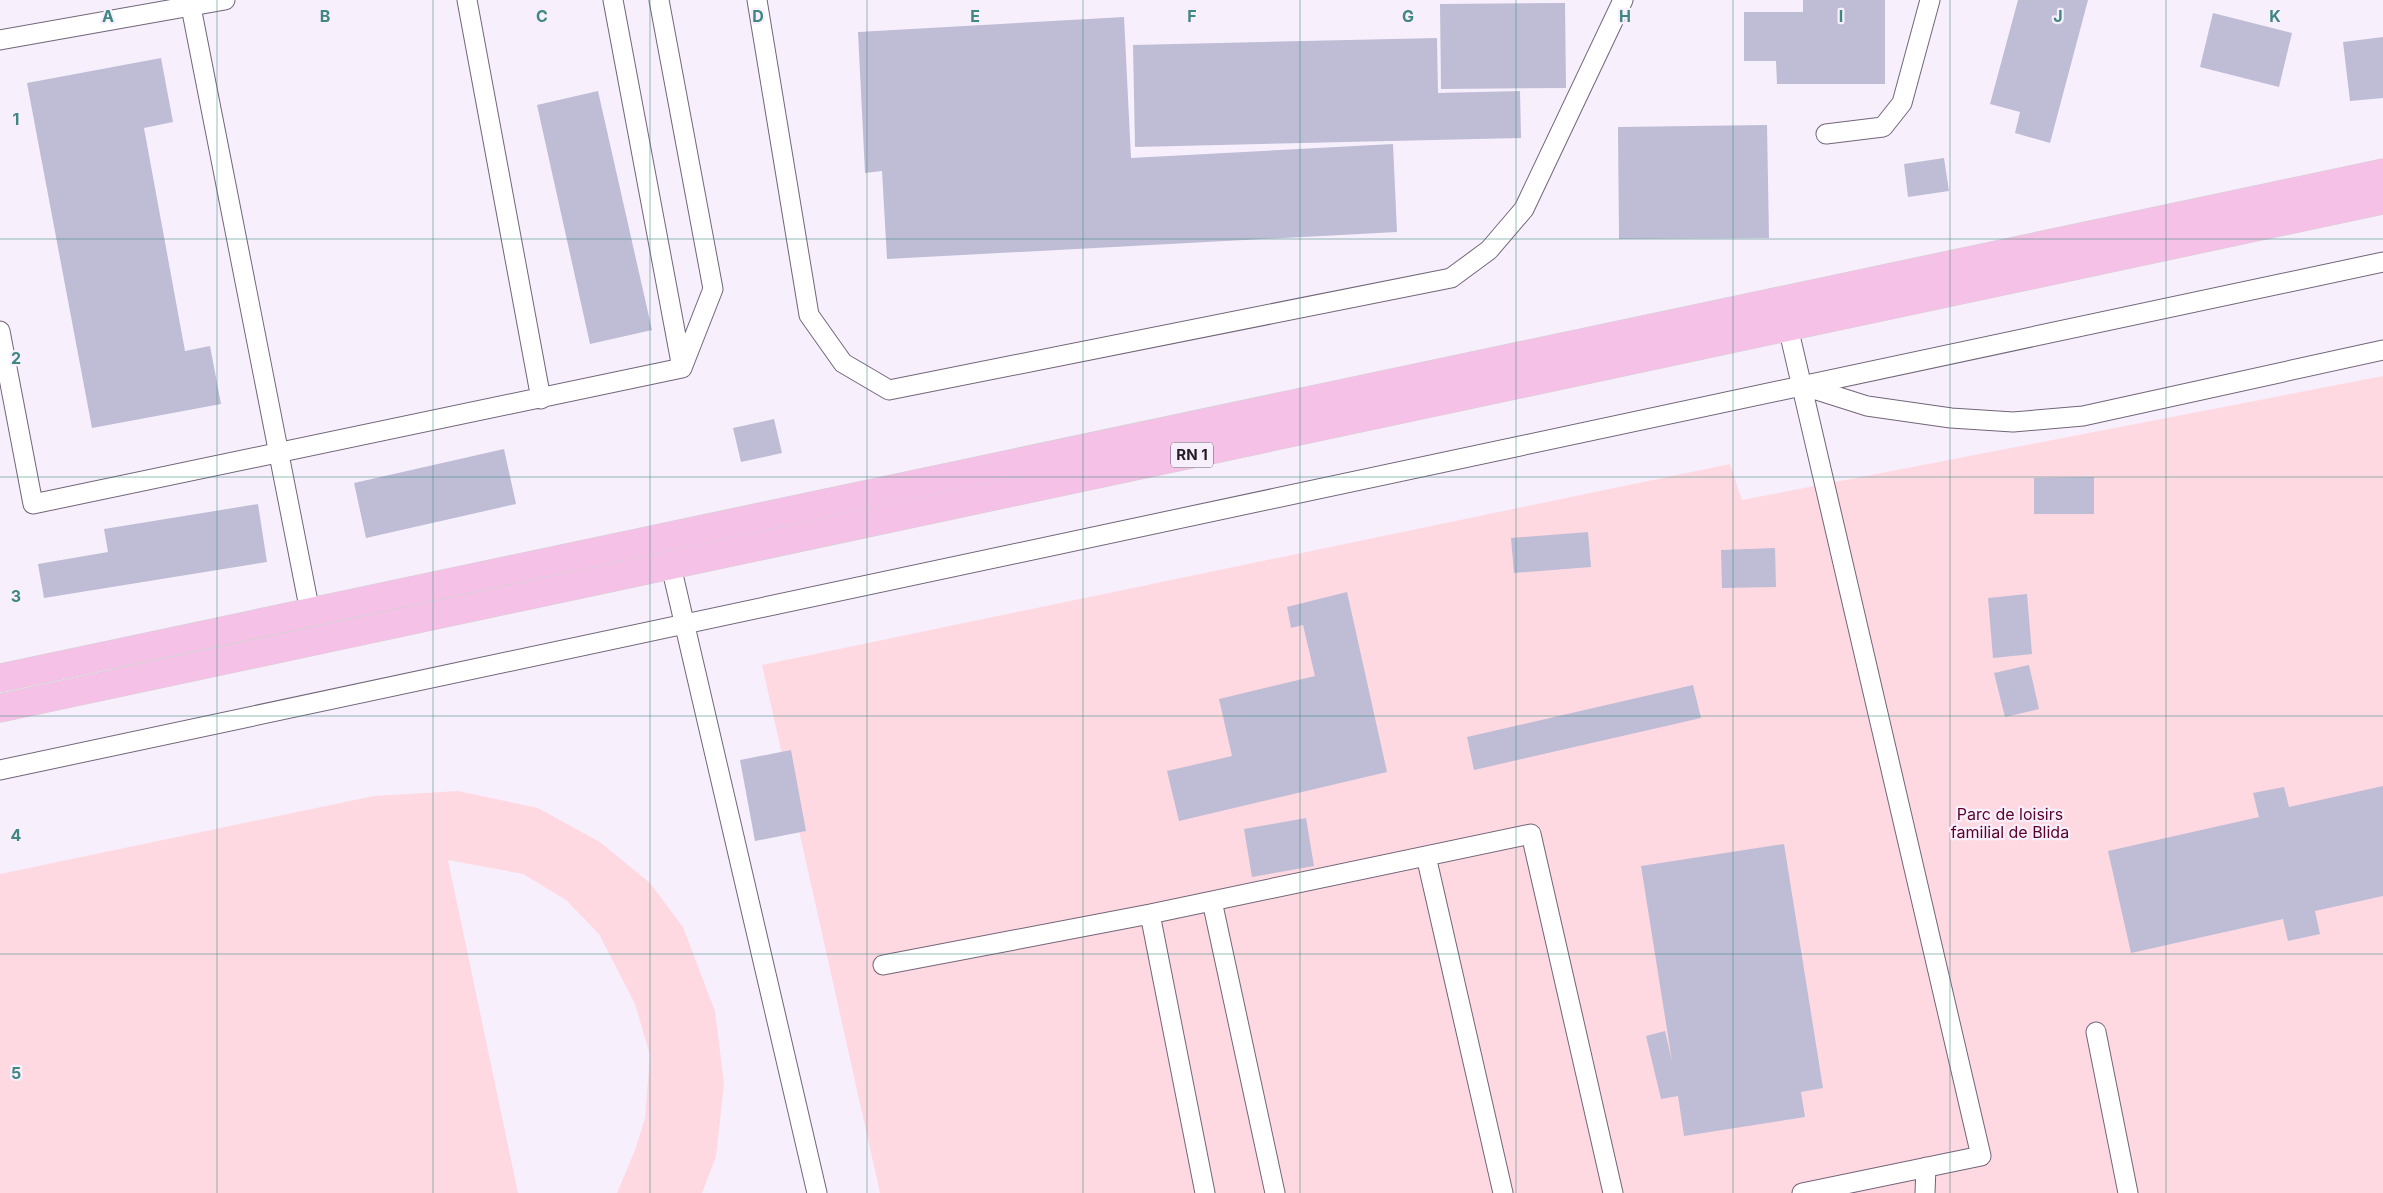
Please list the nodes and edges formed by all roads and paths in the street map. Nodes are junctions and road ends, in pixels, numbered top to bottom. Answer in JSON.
{"nodes":[{"id":1,"x":225,"y":0,"type":"edge"},
{"id":2,"x":467,"y":0,"type":"edge"},
{"id":3,"x":614,"y":0,"type":"edge"},
{"id":4,"x":659,"y":0,"type":"edge"},
{"id":5,"x":757,"y":0,"type":"edge"},
{"id":6,"x":1623,"y":0,"type":"edge"},
{"id":7,"x":1930,"y":0,"type":"edge"},
{"id":8,"x":191,"y":6,"type":"junction"},
{"id":9,"x":0,"y":40,"type":"edge"},
{"id":10,"x":1826,"y":134,"type":"dead end"},
{"id":11,"x":2383,"y":173,"type":"edge"},
{"id":12,"x":2383,"y":200,"type":"edge"},
{"id":13,"x":2383,"y":262,"type":"edge"},
{"id":14,"x":1788,"y":327,"type":"junction"},
{"id":15,"x":0,"y":331,"type":"edge"},
{"id":16,"x":2383,"y":350,"type":"edge"},
{"id":17,"x":682,"y":368,"type":"junction"},
{"id":18,"x":1803,"y":386,"type":"junction"},
{"id":19,"x":541,"y":399,"type":"junction"},
{"id":20,"x":280,"y":453,"type":"junction"},
{"id":21,"x":671,"y":566,"type":"junction"},
{"id":22,"x":310,"y":612,"type":"junction"},
{"id":23,"x":684,"y":624,"type":"junction"},
{"id":24,"x":0,"y":678,"type":"edge"},
{"id":25,"x":0,"y":708,"type":"edge"},
{"id":26,"x":0,"y":770,"type":"edge"},
{"id":27,"x":1426,"y":856,"type":"junction"},
{"id":28,"x":1212,"y":901,"type":"junction"},
{"id":29,"x":1150,"y":914,"type":"junction"},
{"id":30,"x":883,"y":965,"type":"dead end"},
{"id":31,"x":2096,"y":1032,"type":"dead end"},
{"id":32,"x":1926,"y":1167,"type":"junction"},
{"id":33,"x":817,"y":1193,"type":"edge"},
{"id":34,"x":1205,"y":1193,"type":"edge"},
{"id":35,"x":1274,"y":1193,"type":"edge"},
{"id":36,"x":1503,"y":1193,"type":"edge"},
{"id":37,"x":1613,"y":1193,"type":"edge"},
{"id":38,"x":1802,"y":1193,"type":"edge"},
{"id":39,"x":1925,"y":1193,"type":"edge"},
{"id":40,"x":2128,"y":1193,"type":"edge"}],
"edges":[{"from":1,"to":8,"type":"lane"},
{"from":2,"to":19,"type":"lane"},
{"from":3,"to":17,"type":"lane"},
{"from":4,"to":17,"type":"lane"},
{"from":5,"to":6,"type":"lane"},
{"from":7,"to":10,"type":"lane"},
{"from":8,"to":9,"type":"lane"},
{"from":8,"to":20,"type":"lane"},
{"from":11,"to":22,"type":"main road","number":"RN 1"},
{"from":12,"to":14,"type":"main road","number":"RN 1"},
{"from":13,"to":18,"type":"lane"},
{"from":14,"to":18,"type":"lane"},
{"from":14,"to":21,"type":"main road","number":"RN 1"},
{"from":15,"to":20,"type":"lane"},
{"from":16,"to":18,"type":"lane"},
{"from":17,"to":19,"type":"lane"},
{"from":18,"to":23,"type":"lane"},
{"from":18,"to":32,"type":"lane"},
{"from":19,"to":20,"type":"lane"},
{"from":20,"to":22,"type":"lane"},
{"from":21,"to":23,"type":"lane"},
{"from":21,"to":25,"type":"main road","number":"RN 1"},
{"from":22,"to":24,"type":"main road","number":"RN 1"},
{"from":23,"to":26,"type":"lane"},
{"from":23,"to":33,"type":"lane"},
{"from":27,"to":28,"type":"lane"},
{"from":27,"to":36,"type":"lane"},
{"from":27,"to":37,"type":"lane"},
{"from":28,"to":29,"type":"lane"},
{"from":28,"to":35,"type":"lane"},
{"from":29,"to":30,"type":"lane"},
{"from":29,"to":34,"type":"lane"},
{"from":31,"to":40,"type":"lane"},
{"from":32,"to":38,"type":"lane"},
{"from":32,"to":39,"type":"lane"}]}
